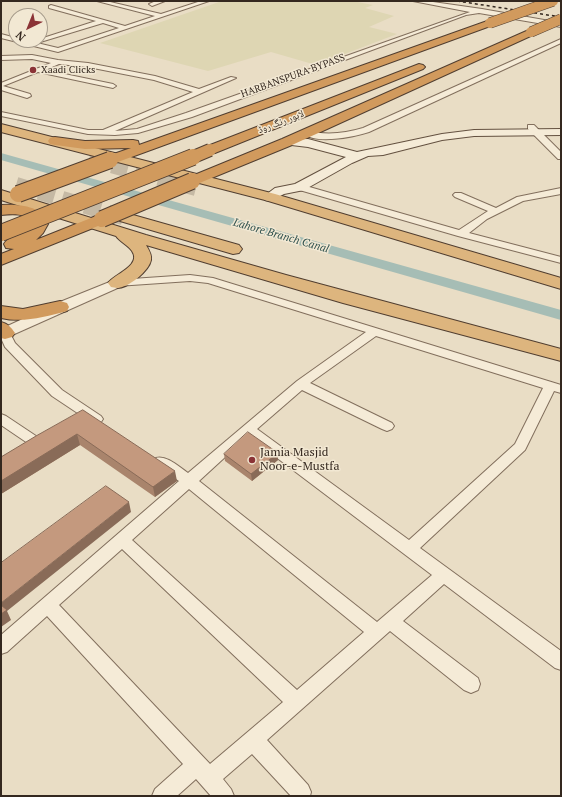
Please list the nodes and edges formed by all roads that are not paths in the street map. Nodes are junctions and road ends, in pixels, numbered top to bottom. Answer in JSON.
{"nodes":[{"id":1,"x":100,"y":1,"type":"edge"},
{"id":2,"x":161,"y":1,"type":"edge"},
{"id":3,"x":206,"y":1,"type":"edge"},
{"id":4,"x":416,"y":1,"type":"edge"},
{"id":5,"x":553,"y":1,"type":"edge"},
{"id":6,"x":152,"y":4,"type":"dead end"},
{"id":7,"x":561,"y":4,"type":"edge"},
{"id":8,"x":52,"y":7,"type":"dead end"},
{"id":9,"x":482,"y":12,"type":"junction"},
{"id":10,"x":561,"y":12,"type":"edge"},
{"id":11,"x":161,"y":16,"type":"junction"},
{"id":12,"x":561,"y":19,"type":"edge"},
{"id":13,"x":104,"y":22,"type":"junction"},
{"id":14,"x":561,"y":25,"type":"edge"},
{"id":15,"x":126,"y":28,"type":"junction"},
{"id":16,"x":48,"y":38,"type":"edge"},
{"id":17,"x":561,"y":42,"type":"edge"},
{"id":18,"x":48,"y":48,"type":"edge"},
{"id":19,"x":58,"y":50,"type":"junction"},
{"id":20,"x":460,"y":51,"type":"dead end"},
{"id":21,"x":1,"y":58,"type":"edge"},
{"id":22,"x":39,"y":58,"type":"junction"},
{"id":23,"x":58,"y":62,"type":"junction"},
{"id":24,"x":433,"y":68,"type":"junction"},
{"id":25,"x":37,"y":70,"type":"junction"},
{"id":26,"x":233,"y":78,"type":"dead end"},
{"id":27,"x":113,"y":86,"type":"dead end"},
{"id":28,"x":1,"y":87,"type":"edge"},
{"id":29,"x":201,"y":92,"type":"junction"},
{"id":30,"x":27,"y":96,"type":"dead end"},
{"id":31,"x":1,"y":114,"type":"edge"},
{"id":32,"x":561,"y":127,"type":"edge"},
{"id":33,"x":1,"y":128,"type":"edge"},
{"id":34,"x":533,"y":129,"type":"junction"},
{"id":35,"x":561,"y":132,"type":"edge"},
{"id":36,"x":102,"y":133,"type":"junction"},
{"id":37,"x":306,"y":133,"type":"junction"},
{"id":38,"x":1,"y":137,"type":"edge"},
{"id":39,"x":195,"y":137,"type":"junction"},
{"id":40,"x":54,"y":141,"type":"junction"},
{"id":41,"x":287,"y":142,"type":"junction"},
{"id":42,"x":208,"y":144,"type":"junction"},
{"id":43,"x":357,"y":156,"type":"junction"},
{"id":44,"x":561,"y":157,"type":"edge"},
{"id":45,"x":114,"y":158,"type":"junction"},
{"id":46,"x":249,"y":158,"type":"junction"},
{"id":47,"x":89,"y":159,"type":"tunnel mouth"},
{"id":48,"x":196,"y":183,"type":"junction"},
{"id":49,"x":299,"y":187,"type":"junction"},
{"id":50,"x":237,"y":189,"type":"junction"},
{"id":51,"x":561,"y":191,"type":"edge"},
{"id":52,"x":8,"y":195,"type":"edge"},
{"id":53,"x":458,"y":195,"type":"dead end"},
{"id":54,"x":270,"y":197,"type":"junction"},
{"id":55,"x":496,"y":210,"type":"junction"},
{"id":56,"x":1,"y":218,"type":"edge"},
{"id":57,"x":96,"y":222,"type":"junction"},
{"id":58,"x":123,"y":226,"type":"junction"},
{"id":59,"x":1,"y":233,"type":"edge"},
{"id":60,"x":461,"y":234,"type":"junction"},
{"id":61,"x":46,"y":242,"type":"junction"},
{"id":62,"x":1,"y":249,"type":"edge"},
{"id":63,"x":1,"y":260,"type":"edge"},
{"id":64,"x":561,"y":260,"type":"edge"},
{"id":65,"x":117,"y":283,"type":"junction"},
{"id":66,"x":561,"y":284,"type":"edge"},
{"id":67,"x":561,"y":293,"type":"edge"},
{"id":68,"x":60,"y":307,"type":"junction"},
{"id":69,"x":1,"y":312,"type":"edge"},
{"id":70,"x":2,"y":331,"type":"edge"},
{"id":71,"x":374,"y":332,"type":"junction"},
{"id":72,"x":561,"y":349,"type":"edge"},
{"id":73,"x":561,"y":355,"type":"edge"},
{"id":74,"x":301,"y":384,"type":"junction"},
{"id":75,"x":556,"y":387,"type":"edge"},
{"id":76,"x":86,"y":412,"type":"junction"},
{"id":77,"x":1,"y":419,"type":"edge"},
{"id":78,"x":73,"y":420,"type":"edge"},
{"id":79,"x":105,"y":425,"type":"edge"},
{"id":80,"x":387,"y":426,"type":"dead end"},
{"id":81,"x":248,"y":430,"type":"junction"},
{"id":82,"x":47,"y":434,"type":"edge"},
{"id":83,"x":150,"y":455,"type":"edge"},
{"id":84,"x":189,"y":481,"type":"junction"},
{"id":85,"x":122,"y":540,"type":"junction"},
{"id":86,"x":409,"y":549,"type":"junction"},
{"id":87,"x":443,"y":575,"type":"junction"},
{"id":88,"x":48,"y":605,"type":"junction"},
{"id":89,"x":384,"y":626,"type":"junction"},
{"id":90,"x":1,"y":646,"type":"edge"},
{"id":91,"x":561,"y":662,"type":"edge"},
{"id":92,"x":470,"y":684,"type":"dead end"},
{"id":93,"x":296,"y":702,"type":"junction"},
{"id":94,"x":253,"y":740,"type":"junction"},
{"id":95,"x":204,"y":771,"type":"junction"},
{"id":96,"x":301,"y":792,"type":"dead end"},
{"id":97,"x":162,"y":796,"type":"edge"},
{"id":98,"x":224,"y":796,"type":"edge"}],
"edges":[{"from":1,"to":11,"type":"street"},
{"from":2,"to":6,"type":"street"},
{"from":3,"to":11,"type":"street"},
{"from":4,"to":9,"type":"street"},
{"from":5,"to":39,"type":"highway","bridge":true},
{"from":7,"to":42,"type":"highway","name":"لاہور رنگ روڈ"},
{"from":8,"to":13,"type":"street"},
{"from":9,"to":14,"type":"street"},
{"from":9,"to":36,"type":"street","name":"HARBANSPURA BYPASS"},
{"from":10,"to":20,"type":"highway"},
{"from":11,"to":15,"type":"street"},
{"from":12,"to":24,"type":"highway","bridge":true},
{"from":13,"to":15,"type":"street"},
{"from":13,"to":16,"type":"street"},
{"from":15,"to":19,"type":"street"},
{"from":17,"to":37,"type":"street"},
{"from":18,"to":19,"type":"street"},
{"from":19,"to":22,"type":"street"},
{"from":21,"to":22,"type":"street"},
{"from":22,"to":23,"type":"street"},
{"from":23,"to":25,"type":"street"},
{"from":23,"to":29,"type":"street"},
{"from":24,"to":37,"type":"highway"},
{"from":24,"to":39,"type":"highway"},
{"from":24,"to":42,"type":"highway","name":"لاہور رنگ روڈ"},
{"from":25,"to":27,"type":"street"},
{"from":25,"to":28,"type":"street"},
{"from":26,"to":29,"type":"street"},
{"from":28,"to":30,"type":"street"},
{"from":29,"to":36,"type":"street"},
{"from":31,"to":36,"type":"street","name":"HARBANSPURA BYPASS"},
{"from":32,"to":34,"type":"main road"},
{"from":33,"to":40,"type":"highway"},
{"from":34,"to":35,"type":"main road"},
{"from":34,"to":43,"type":"main road"},
{"from":34,"to":44,"type":"street"},
{"from":37,"to":41,"type":"highway"},
{"from":38,"to":47,"type":"highway"},
{"from":39,"to":40,"type":"highway"},
{"from":39,"to":45,"type":"highway"},
{"from":39,"to":56,"type":"highway"},
{"from":40,"to":45,"type":"highway"},
{"from":41,"to":43,"type":"main road"},
{"from":41,"to":46,"type":"highway"},
{"from":42,"to":59,"type":"highway","name":"لاہور رنگ روڈ","bridge":true},
{"from":43,"to":49,"type":"main road"},
{"from":45,"to":48,"type":"highway"},
{"from":45,"to":52,"type":"highway","bridge":true},
{"from":46,"to":48,"type":"highway"},
{"from":46,"to":50,"type":"highway"},
{"from":48,"to":50,"type":"highway"},
{"from":48,"to":57,"type":"highway","bridge":true},
{"from":48,"to":67,"type":"highway"},
{"from":49,"to":54,"type":"main road"},
{"from":49,"to":60,"type":"street"},
{"from":50,"to":54,"type":"highway"},
{"from":51,"to":55,"type":"street"},
{"from":52,"to":57,"type":"highway"},
{"from":52,"to":62,"type":"highway"},
{"from":53,"to":55,"type":"street"},
{"from":54,"to":66,"type":"highway"},
{"from":55,"to":60,"type":"street"},
{"from":57,"to":58,"type":"highway"},
{"from":57,"to":61,"type":"highway"},
{"from":58,"to":61,"type":"highway"},
{"from":58,"to":65,"type":"highway"},
{"from":58,"to":72,"type":"highway"},
{"from":58,"to":73,"type":"highway"},
{"from":60,"to":64,"type":"street"},
{"from":61,"to":63,"type":"highway"},
{"from":65,"to":68,"type":"street"},
{"from":65,"to":71,"type":"street"},
{"from":68,"to":69,"type":"highway"},
{"from":68,"to":70,"type":"street"},
{"from":70,"to":76,"type":"street"},
{"from":71,"to":74,"type":"street"},
{"from":71,"to":75,"type":"street"},
{"from":74,"to":80,"type":"street"},
{"from":74,"to":81,"type":"street"},
{"from":75,"to":86,"type":"street"},
{"from":76,"to":78,"type":"street"},
{"from":76,"to":79,"type":"street"},
{"from":77,"to":82,"type":"street"},
{"from":81,"to":84,"type":"street"},
{"from":81,"to":86,"type":"street"},
{"from":83,"to":84,"type":"street"},
{"from":84,"to":85,"type":"street"},
{"from":84,"to":89,"type":"street"},
{"from":85,"to":88,"type":"street"},
{"from":85,"to":93,"type":"street"},
{"from":86,"to":87,"type":"street"},
{"from":87,"to":89,"type":"street"},
{"from":87,"to":91,"type":"street"},
{"from":88,"to":90,"type":"street"},
{"from":88,"to":95,"type":"street"},
{"from":89,"to":92,"type":"street"},
{"from":89,"to":93,"type":"street"},
{"from":93,"to":94,"type":"street"},
{"from":94,"to":95,"type":"street"},
{"from":94,"to":96,"type":"street"},
{"from":95,"to":97,"type":"street"},
{"from":95,"to":98,"type":"street"}]}
